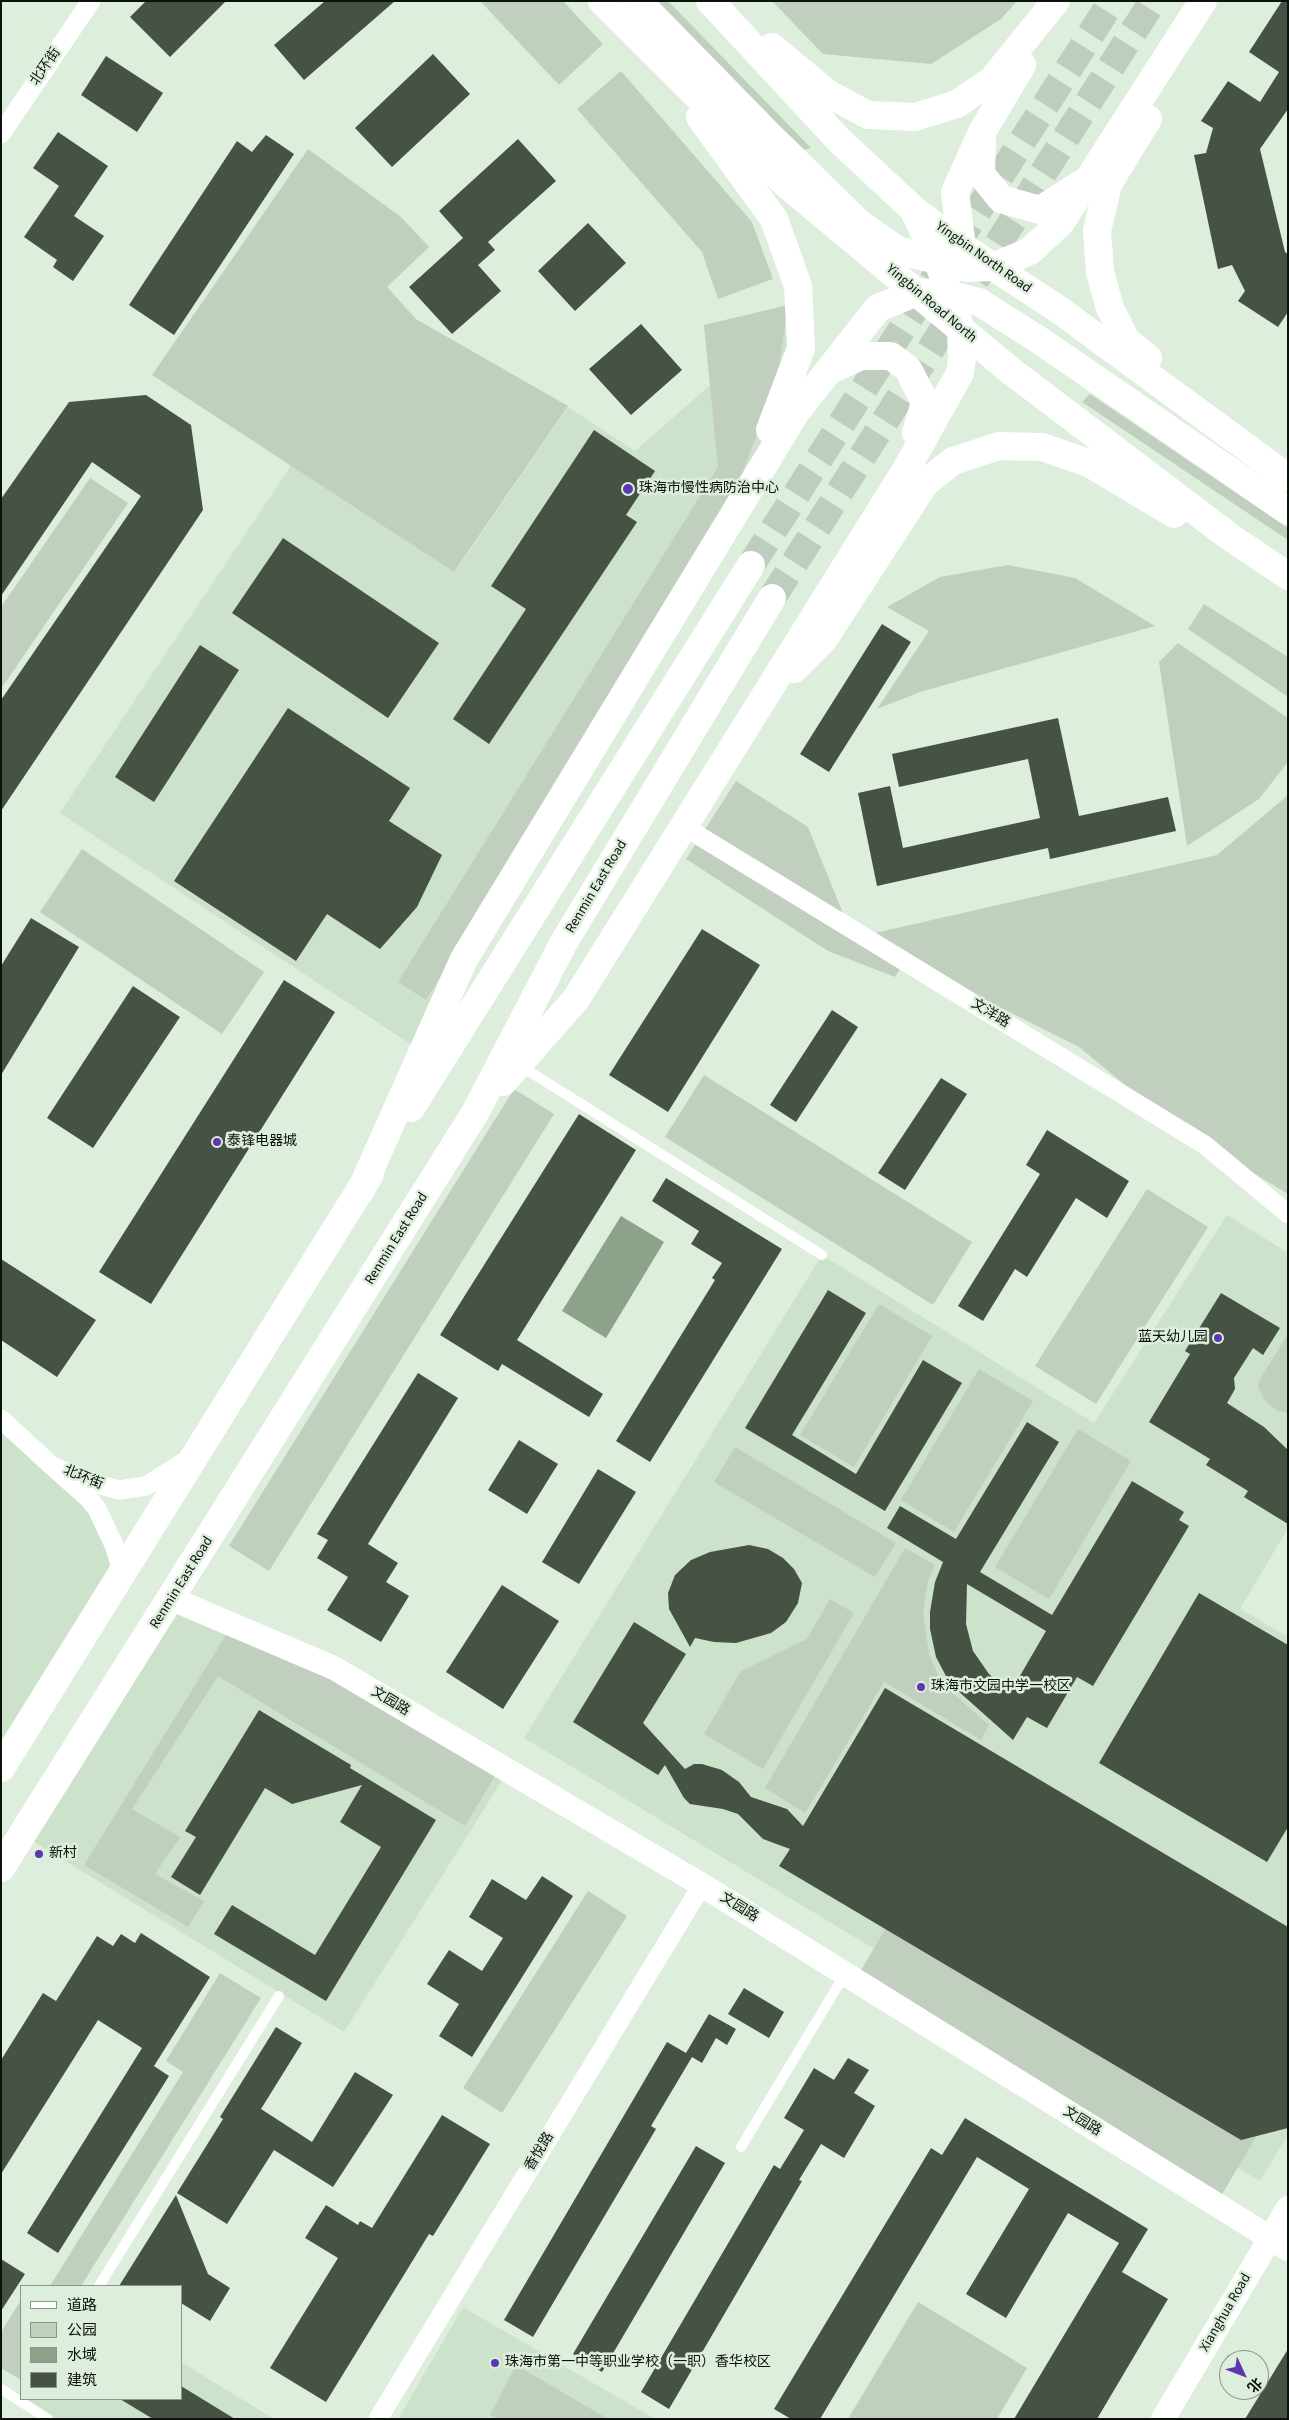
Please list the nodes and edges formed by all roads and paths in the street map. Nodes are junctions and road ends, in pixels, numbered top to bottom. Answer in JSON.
{"nodes":[{"id":1,"x":91,"y":1,"type":"edge"},
{"id":2,"x":602,"y":1,"type":"edge"},
{"id":3,"x":638,"y":1,"type":"edge"},
{"id":4,"x":710,"y":1,"type":"edge"},
{"id":5,"x":716,"y":1,"type":"edge"},
{"id":6,"x":1056,"y":1,"type":"edge"},
{"id":7,"x":1064,"y":1,"type":"edge"},
{"id":8,"x":1203,"y":1,"type":"edge"},
{"id":9,"x":1219,"y":1,"type":"edge"},
{"id":10,"x":676,"y":77,"type":"junction"},
{"id":11,"x":982,"y":132,"type":"junction"},
{"id":12,"x":1,"y":134,"type":"edge"},
{"id":13,"x":1085,"y":182,"type":"junction"},
{"id":14,"x":913,"y":209,"type":"junction"},
{"id":15,"x":974,"y":260,"type":"junction"},
{"id":16,"x":938,"y":261,"type":"junction"},
{"id":17,"x":917,"y":292,"type":"junction"},
{"id":18,"x":948,"y":294,"type":"junction"},
{"id":19,"x":978,"y":302,"type":"junction"},
{"id":20,"x":962,"y":329,"type":"junction"},
{"id":21,"x":825,"y":372,"type":"junction"},
{"id":22,"x":1011,"y":372,"type":"junction"},
{"id":23,"x":904,"y":473,"type":"junction"},
{"id":24,"x":1288,"y":478,"type":"edge"},
{"id":25,"x":1288,"y":511,"type":"edge"},
{"id":26,"x":726,"y":526,"type":"junction"},
{"id":27,"x":751,"y":565,"type":"tunnel mouth"},
{"id":28,"x":1288,"y":576,"type":"edge"},
{"id":29,"x":1288,"y":582,"type":"edge"},
{"id":30,"x":772,"y":598,"type":"tunnel mouth"},
{"id":31,"x":758,"y":706,"type":"junction"},
{"id":32,"x":683,"y":826,"type":"junction"},
{"id":33,"x":518,"y":1065,"type":"junction"},
{"id":34,"x":476,"y":1113,"type":"junction"},
{"id":35,"x":360,"y":1190,"type":"junction"},
{"id":36,"x":1288,"y":1214,"type":"edge"},
{"id":37,"x":822,"y":1255,"type":"dead end"},
{"id":38,"x":1,"y":1419,"type":"edge"},
{"id":39,"x":194,"y":1455,"type":"junction"},
{"id":40,"x":52,"y":1466,"type":"junction"},
{"id":41,"x":122,"y":1571,"type":"junction"},
{"id":42,"x":172,"y":1599,"type":"junction"},
{"id":43,"x":1,"y":1768,"type":"edge"},
{"id":44,"x":1,"y":1868,"type":"edge"},
{"id":45,"x":702,"y":1885,"type":"junction"},
{"id":46,"x":845,"y":1974,"type":"junction"},
{"id":47,"x":278,"y":1996,"type":"dead end"},
{"id":48,"x":741,"y":2147,"type":"dead end"},
{"id":49,"x":1288,"y":2208,"type":"edge"},
{"id":50,"x":1279,"y":2243,"type":"edge"},
{"id":51,"x":100,"y":2285,"type":"edge"},
{"id":52,"x":1,"y":2389,"type":"edge"},
{"id":53,"x":20,"y":2398,"type":"edge"},
{"id":54,"x":27,"y":2402,"type":"edge"},
{"id":55,"x":48,"y":2419,"type":"edge"},
{"id":56,"x":378,"y":2419,"type":"edge"},
{"id":57,"x":1164,"y":2419,"type":"edge"}],
"edges":[{"from":1,"to":12,"type":"street","name":"北环街"},
{"from":2,"to":10,"type":"main road","name":"Yingbin Road North"},
{"from":3,"to":16,"type":"main road"},
{"from":4,"to":14,"type":"main road","name":"Yingbin North Road"},
{"from":5,"to":6,"type":"main road"},
{"from":7,"to":11,"type":"main road"},
{"from":8,"to":13,"type":"main road"},
{"from":9,"to":24,"type":"main road"},
{"from":10,"to":17,"type":"main road","name":"Yingbin Road North"},
{"from":10,"to":26,"type":"main road"},
{"from":11,"to":13,"type":"main road"},
{"from":11,"to":15,"type":"main road"},
{"from":13,"to":15,"type":"main road"},
{"from":14,"to":15,"type":"main road","name":"Yingbin North Road"},
{"from":14,"to":16,"type":"main road"},
{"from":15,"to":16,"type":"main road"},
{"from":15,"to":19,"type":"main road"},
{"from":15,"to":24,"type":"main road","name":"Yingbin North Road"},
{"from":16,"to":18,"type":"main road"},
{"from":17,"to":18,"type":"main road"},
{"from":17,"to":20,"type":"main road","name":"Yingbin Road North"},
{"from":17,"to":21,"type":"main road"},
{"from":18,"to":19,"type":"main road"},
{"from":18,"to":20,"type":"main road"},
{"from":19,"to":22,"type":"main road"},
{"from":19,"to":25,"type":"main road"},
{"from":20,"to":22,"type":"main road","name":"Yingbin Road North"},
{"from":20,"to":23,"type":"main road"},
{"from":21,"to":23,"type":"main road"},
{"from":21,"to":26,"type":"main road"},
{"from":22,"to":28,"type":"main road","name":"Yingbin Road North"},
{"from":23,"to":31,"type":"main road"},
{"from":26,"to":35,"type":"main road"},
{"from":27,"to":35,"type":"main road"},
{"from":29,"to":31,"type":"main road"},
{"from":30,"to":34,"type":"main road","name":"Renmin East Road"},
{"from":31,"to":32,"type":"main road"},
{"from":32,"to":33,"type":"main road"},
{"from":32,"to":36,"type":"street","name":"文洋路"},
{"from":33,"to":34,"type":"main road"},
{"from":33,"to":37,"type":"lane"},
{"from":34,"to":42,"type":"main road","name":"Renmin East Road"},
{"from":35,"to":39,"type":"main road"},
{"from":38,"to":40,"type":"street","name":"北环街"},
{"from":39,"to":40,"type":"street","name":"北环街"},
{"from":39,"to":41,"type":"main road"},
{"from":40,"to":41,"type":"street","name":"北环街"},
{"from":41,"to":43,"type":"main road"},
{"from":42,"to":44,"type":"main road","name":"Renmin East Road"},
{"from":42,"to":45,"type":"street","name":"文园路"},
{"from":45,"to":46,"type":"street","name":"文园路"},
{"from":45,"to":56,"type":"street","name":"香悅路"},
{"from":46,"to":48,"type":"lane"},
{"from":46,"to":50,"type":"street","name":"文园路"},
{"from":47,"to":51,"type":"lane"},
{"from":49,"to":50,"type":"street","name":"Xianghua Road"},
{"from":50,"to":57,"type":"street","name":"Xianghua Road"},
{"from":52,"to":53,"type":"lane"},
{"from":54,"to":55,"type":"lane"}]}
